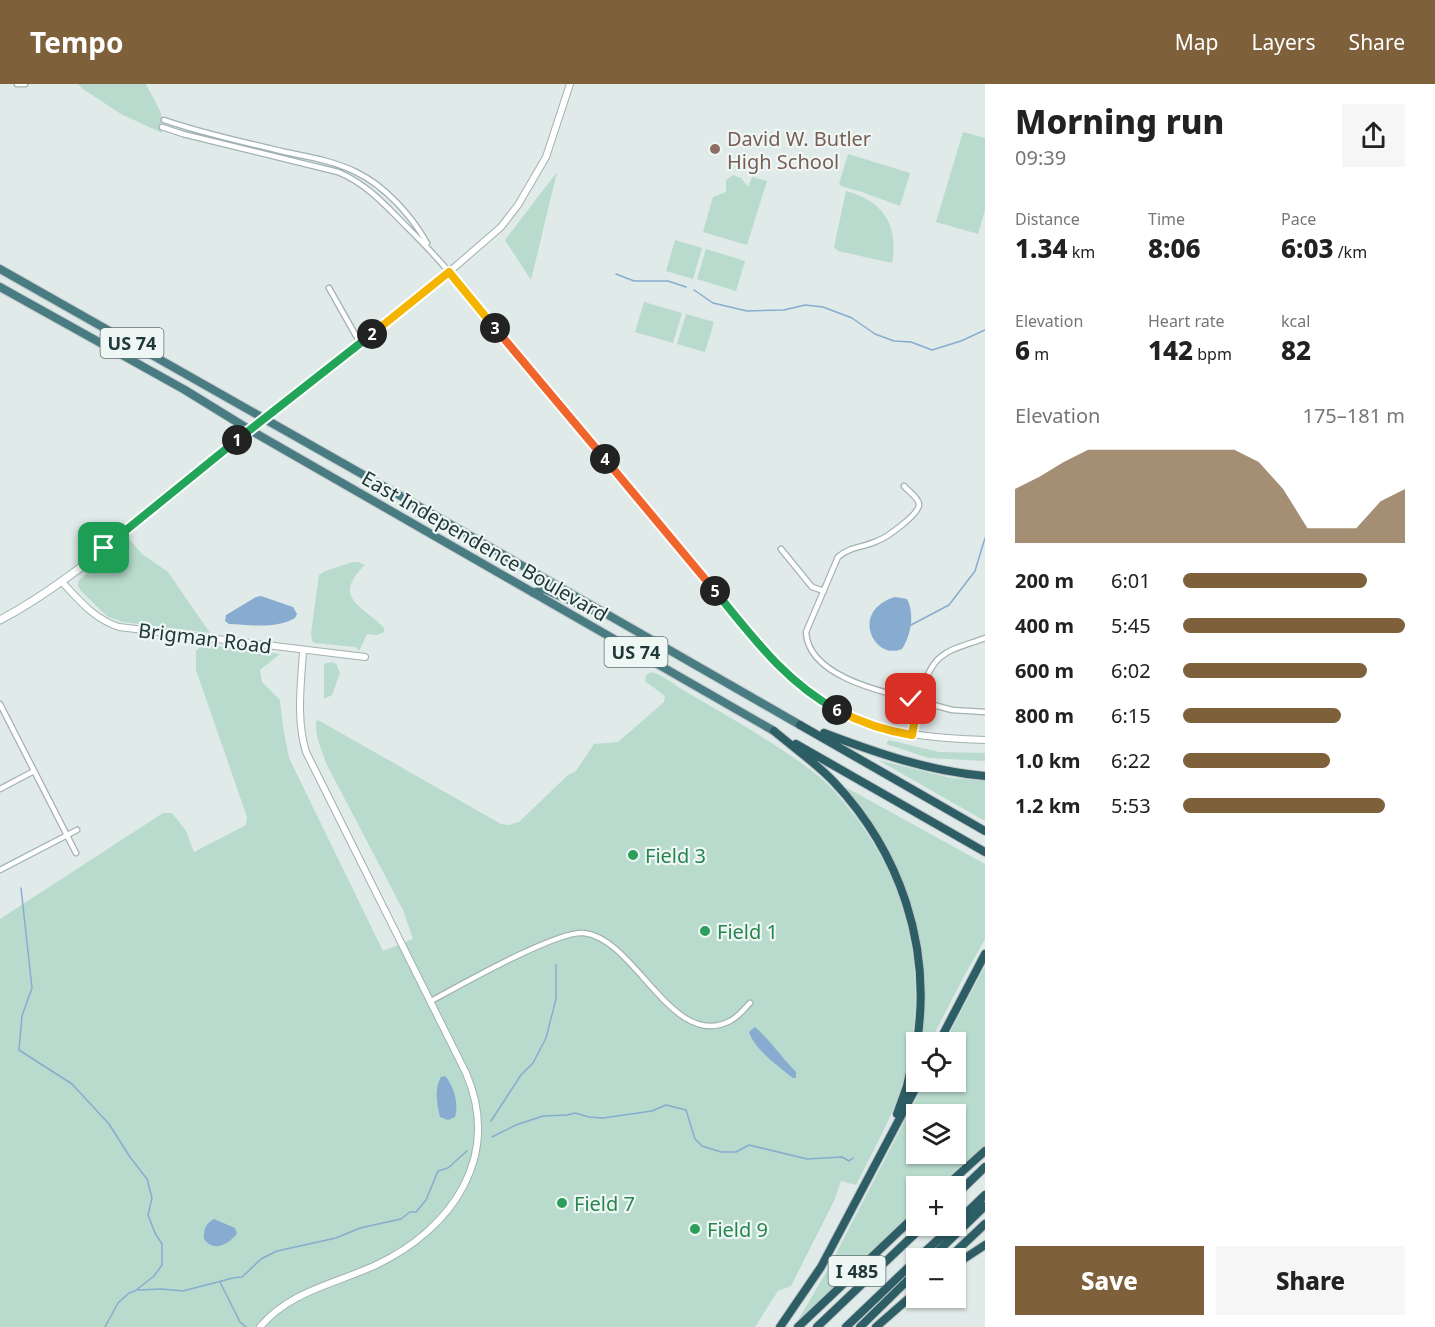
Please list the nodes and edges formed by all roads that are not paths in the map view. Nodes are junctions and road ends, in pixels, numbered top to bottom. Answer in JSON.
{"nodes":[{"id":1,"x":17,"y":84,"type":"edge"},
{"id":2,"x":25,"y":84,"type":"edge"},
{"id":3,"x":570,"y":84,"type":"edge"},
{"id":4,"x":164,"y":120,"type":"dead end"},
{"id":5,"x":162,"y":127,"type":"dead end"},
{"id":6,"x":430,"y":248,"type":"junction"},
{"id":7,"x":0,"y":269,"type":"edge"},
{"id":8,"x":449,"y":272,"type":"junction"},
{"id":9,"x":0,"y":287,"type":"edge"},
{"id":10,"x":329,"y":288,"type":"dead end"},
{"id":11,"x":360,"y":343,"type":"junction"},
{"id":12,"x":264,"y":418,"type":"junction"},
{"id":13,"x":250,"y":430,"type":"junction"},
{"id":14,"x":904,"y":486,"type":"dead end"},
{"id":15,"x":781,"y":549,"type":"dead end"},
{"id":16,"x":62,"y":582,"type":"junction"},
{"id":17,"x":824,"y":591,"type":"junction"},
{"id":18,"x":533,"y":593,"type":"junction"},
{"id":19,"x":616,"y":619,"type":"junction"},
{"id":20,"x":0,"y":620,"type":"edge"},
{"id":21,"x":985,"y":638,"type":"edge"},
{"id":22,"x":303,"y":651,"type":"junction"},
{"id":23,"x":365,"y":657,"type":"dead end"},
{"id":24,"x":921,"y":693,"type":"junction"},
{"id":25,"x":911,"y":699,"type":"junction"},
{"id":26,"x":926,"y":703,"type":"junction"},
{"id":27,"x":0,"y":704,"type":"edge"},
{"id":28,"x":917,"y":708,"type":"junction"},
{"id":29,"x":985,"y":712,"type":"edge"},
{"id":30,"x":800,"y":725,"type":"junction"},
{"id":31,"x":774,"y":731,"type":"junction"},
{"id":32,"x":912,"y":735,"type":"junction"},
{"id":33,"x":985,"y":740,"type":"edge"},
{"id":34,"x":34,"y":771,"type":"junction"},
{"id":35,"x":985,"y":776,"type":"edge"},
{"id":36,"x":0,"y":789,"type":"edge"},
{"id":37,"x":77,"y":830,"type":"dead end"},
{"id":38,"x":985,"y":831,"type":"edge"},
{"id":39,"x":67,"y":835,"type":"junction"},
{"id":40,"x":985,"y":852,"type":"edge"},
{"id":41,"x":76,"y":853,"type":"dead end"},
{"id":42,"x":0,"y":870,"type":"edge"},
{"id":43,"x":985,"y":954,"type":"edge"},
{"id":44,"x":431,"y":1001,"type":"junction"},
{"id":45,"x":750,"y":1003,"type":"dead end"},
{"id":46,"x":918,"y":1032,"type":"edge"},
{"id":47,"x":944,"y":1032,"type":"edge"},
{"id":48,"x":906,"y":1089,"type":"edge"},
{"id":49,"x":914,"y":1092,"type":"edge"},
{"id":50,"x":886,"y":1144,"type":"junction"},
{"id":51,"x":985,"y":1151,"type":"edge"},
{"id":52,"x":985,"y":1167,"type":"edge"},
{"id":53,"x":957,"y":1176,"type":"edge"},
{"id":54,"x":966,"y":1185,"type":"edge"},
{"id":55,"x":985,"y":1195,"type":"edge"},
{"id":56,"x":985,"y":1206,"type":"edge"},
{"id":57,"x":966,"y":1213,"type":"edge"},
{"id":58,"x":906,"y":1224,"type":"edge"},
{"id":59,"x":985,"y":1224,"type":"edge"},
{"id":60,"x":913,"y":1236,"type":"edge"},
{"id":61,"x":941,"y":1236,"type":"edge"},
{"id":62,"x":985,"y":1245,"type":"edge"},
{"id":63,"x":929,"y":1248,"type":"edge"},
{"id":64,"x":941,"y":1248,"type":"edge"},
{"id":65,"x":960,"y":1248,"type":"edge"},
{"id":66,"x":966,"y":1257,"type":"edge"},
{"id":67,"x":906,"y":1270,"type":"edge"},
{"id":68,"x":906,"y":1282,"type":"edge"},
{"id":69,"x":906,"y":1300,"type":"edge"},
{"id":70,"x":260,"y":1327,"type":"edge"},
{"id":71,"x":780,"y":1327,"type":"edge"},
{"id":72,"x":798,"y":1327,"type":"edge"},
{"id":73,"x":817,"y":1327,"type":"edge"},
{"id":74,"x":846,"y":1327,"type":"edge"},
{"id":75,"x":860,"y":1327,"type":"edge"},
{"id":76,"x":876,"y":1327,"type":"edge"}],
"edges":[{"from":1,"to":2,"type":"street"},
{"from":3,"to":8,"type":"street"},
{"from":4,"to":6,"type":"street"},
{"from":5,"to":6,"type":"street"},
{"from":6,"to":8,"type":"street"},
{"from":7,"to":12,"type":"highway","name":"East Independence Boulevard","number":"US 74"},
{"from":8,"to":11,"type":"street"},
{"from":8,"to":32,"type":"street"},
{"from":9,"to":13,"type":"highway","name":"East Independence Boulevard","number":"US 74"},
{"from":10,"to":11,"type":"street"},
{"from":11,"to":12,"type":"street"},
{"from":12,"to":13,"type":"main road"},
{"from":12,"to":19,"type":"highway","name":"East Independence Boulevard","number":"US 74"},
{"from":13,"to":16,"type":"main road"},
{"from":13,"to":18,"type":"highway","name":"East Independence Boulevard","number":"US 74"},
{"from":14,"to":17,"type":"street"},
{"from":15,"to":17,"type":"street"},
{"from":16,"to":20,"type":"main road"},
{"from":16,"to":22,"type":"street","name":"Brigman Road"},
{"from":17,"to":25,"type":"street"},
{"from":18,"to":19,"type":"highway"},
{"from":18,"to":31,"type":"highway","name":"East Independence Boulevard","number":"US 74"},
{"from":19,"to":30,"type":"highway","name":"East Independence Boulevard","number":"US 74"},
{"from":21,"to":24,"type":"street"},
{"from":22,"to":23,"type":"street","name":"Brigman Road"},
{"from":22,"to":44,"type":"street"},
{"from":24,"to":25,"type":"street"},
{"from":24,"to":26,"type":"street"},
{"from":25,"to":28,"type":"street"},
{"from":26,"to":28,"type":"street"},
{"from":26,"to":29,"type":"street"},
{"from":27,"to":34,"type":"street"},
{"from":28,"to":32,"type":"street"},
{"from":30,"to":35,"type":"highway"},
{"from":30,"to":38,"type":"highway","name":"East Independence Boulevard","number":"US 74"},
{"from":31,"to":40,"type":"highway","name":"East Independence Boulevard","number":"US 74"},
{"from":31,"to":46,"type":"highway"},
{"from":32,"to":33,"type":"street"},
{"from":34,"to":36,"type":"street"},
{"from":34,"to":39,"type":"street"},
{"from":37,"to":39,"type":"street"},
{"from":39,"to":41,"type":"street"},
{"from":39,"to":42,"type":"street"},
{"from":43,"to":47,"type":"highway"},
{"from":44,"to":45,"type":"street"},
{"from":44,"to":70,"type":"street"},
{"from":48,"to":50,"type":"highway"},
{"from":49,"to":50,"type":"highway"},
{"from":50,"to":71,"type":"highway"},
{"from":51,"to":53,"type":"highway"},
{"from":52,"to":54,"type":"highway"},
{"from":55,"to":57,"type":"highway","number":"I 485"},
{"from":56,"to":64,"type":"highway"},
{"from":58,"to":72,"type":"highway","number":"I 485"},
{"from":59,"to":65,"type":"highway"},
{"from":60,"to":73,"type":"highway","number":"I 485"},
{"from":61,"to":63,"type":"highway","number":"I 485"},
{"from":62,"to":66,"type":"highway"},
{"from":67,"to":74,"type":"highway","number":"I 485"},
{"from":68,"to":75,"type":"highway","number":"I 485"},
{"from":69,"to":76,"type":"highway"}]}
